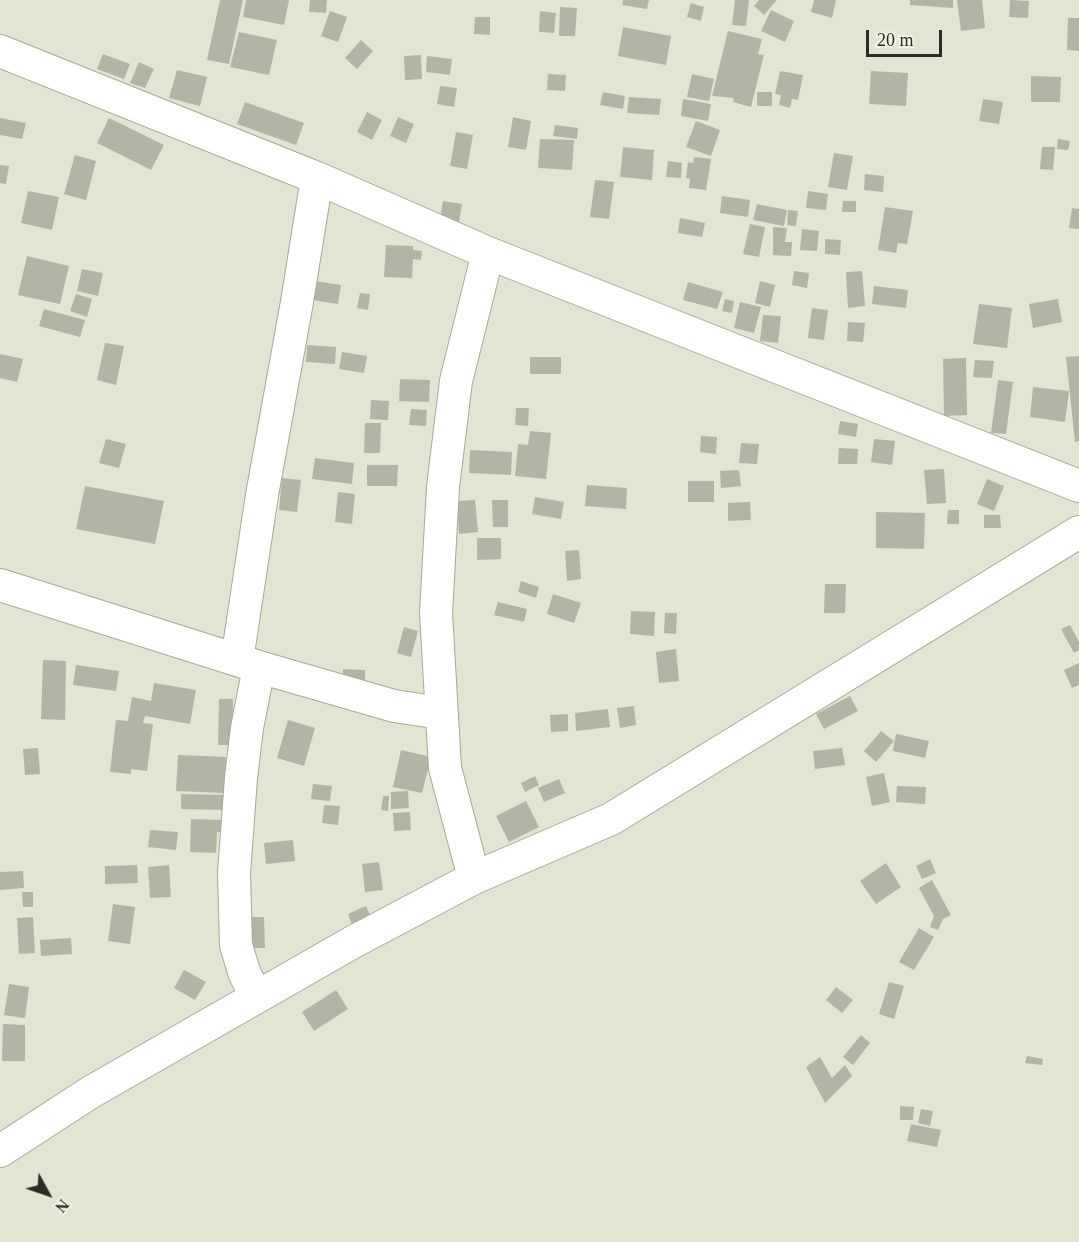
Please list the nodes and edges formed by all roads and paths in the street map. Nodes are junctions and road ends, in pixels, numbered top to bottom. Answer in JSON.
{"nodes":[{"id":1,"x":0,"y":51,"type":"edge"},
{"id":2,"x":317,"y":178,"type":"junction"},
{"id":3,"x":488,"y":253,"type":"junction"},
{"id":4,"x":1079,"y":486,"type":"edge"},
{"id":5,"x":1079,"y":532,"type":"edge"},
{"id":6,"x":0,"y":585,"type":"edge"},
{"id":7,"x":248,"y":664,"type":"junction"},
{"id":8,"x":441,"y":712,"type":"junction"},
{"id":9,"x":474,"y":878,"type":"junction"},
{"id":10,"x":256,"y":997,"type":"junction"},
{"id":11,"x":0,"y":1151,"type":"edge"}],
"edges":[{"from":1,"to":2,"type":"street"},
{"from":2,"to":3,"type":"street"},
{"from":2,"to":7,"type":"street"},
{"from":3,"to":4,"type":"street"},
{"from":3,"to":8,"type":"street"},
{"from":5,"to":9,"type":"street"},
{"from":6,"to":7,"type":"street"},
{"from":7,"to":8,"type":"street"},
{"from":7,"to":10,"type":"street"},
{"from":8,"to":9,"type":"street"},
{"from":9,"to":10,"type":"street"},
{"from":10,"to":11,"type":"street"}]}
